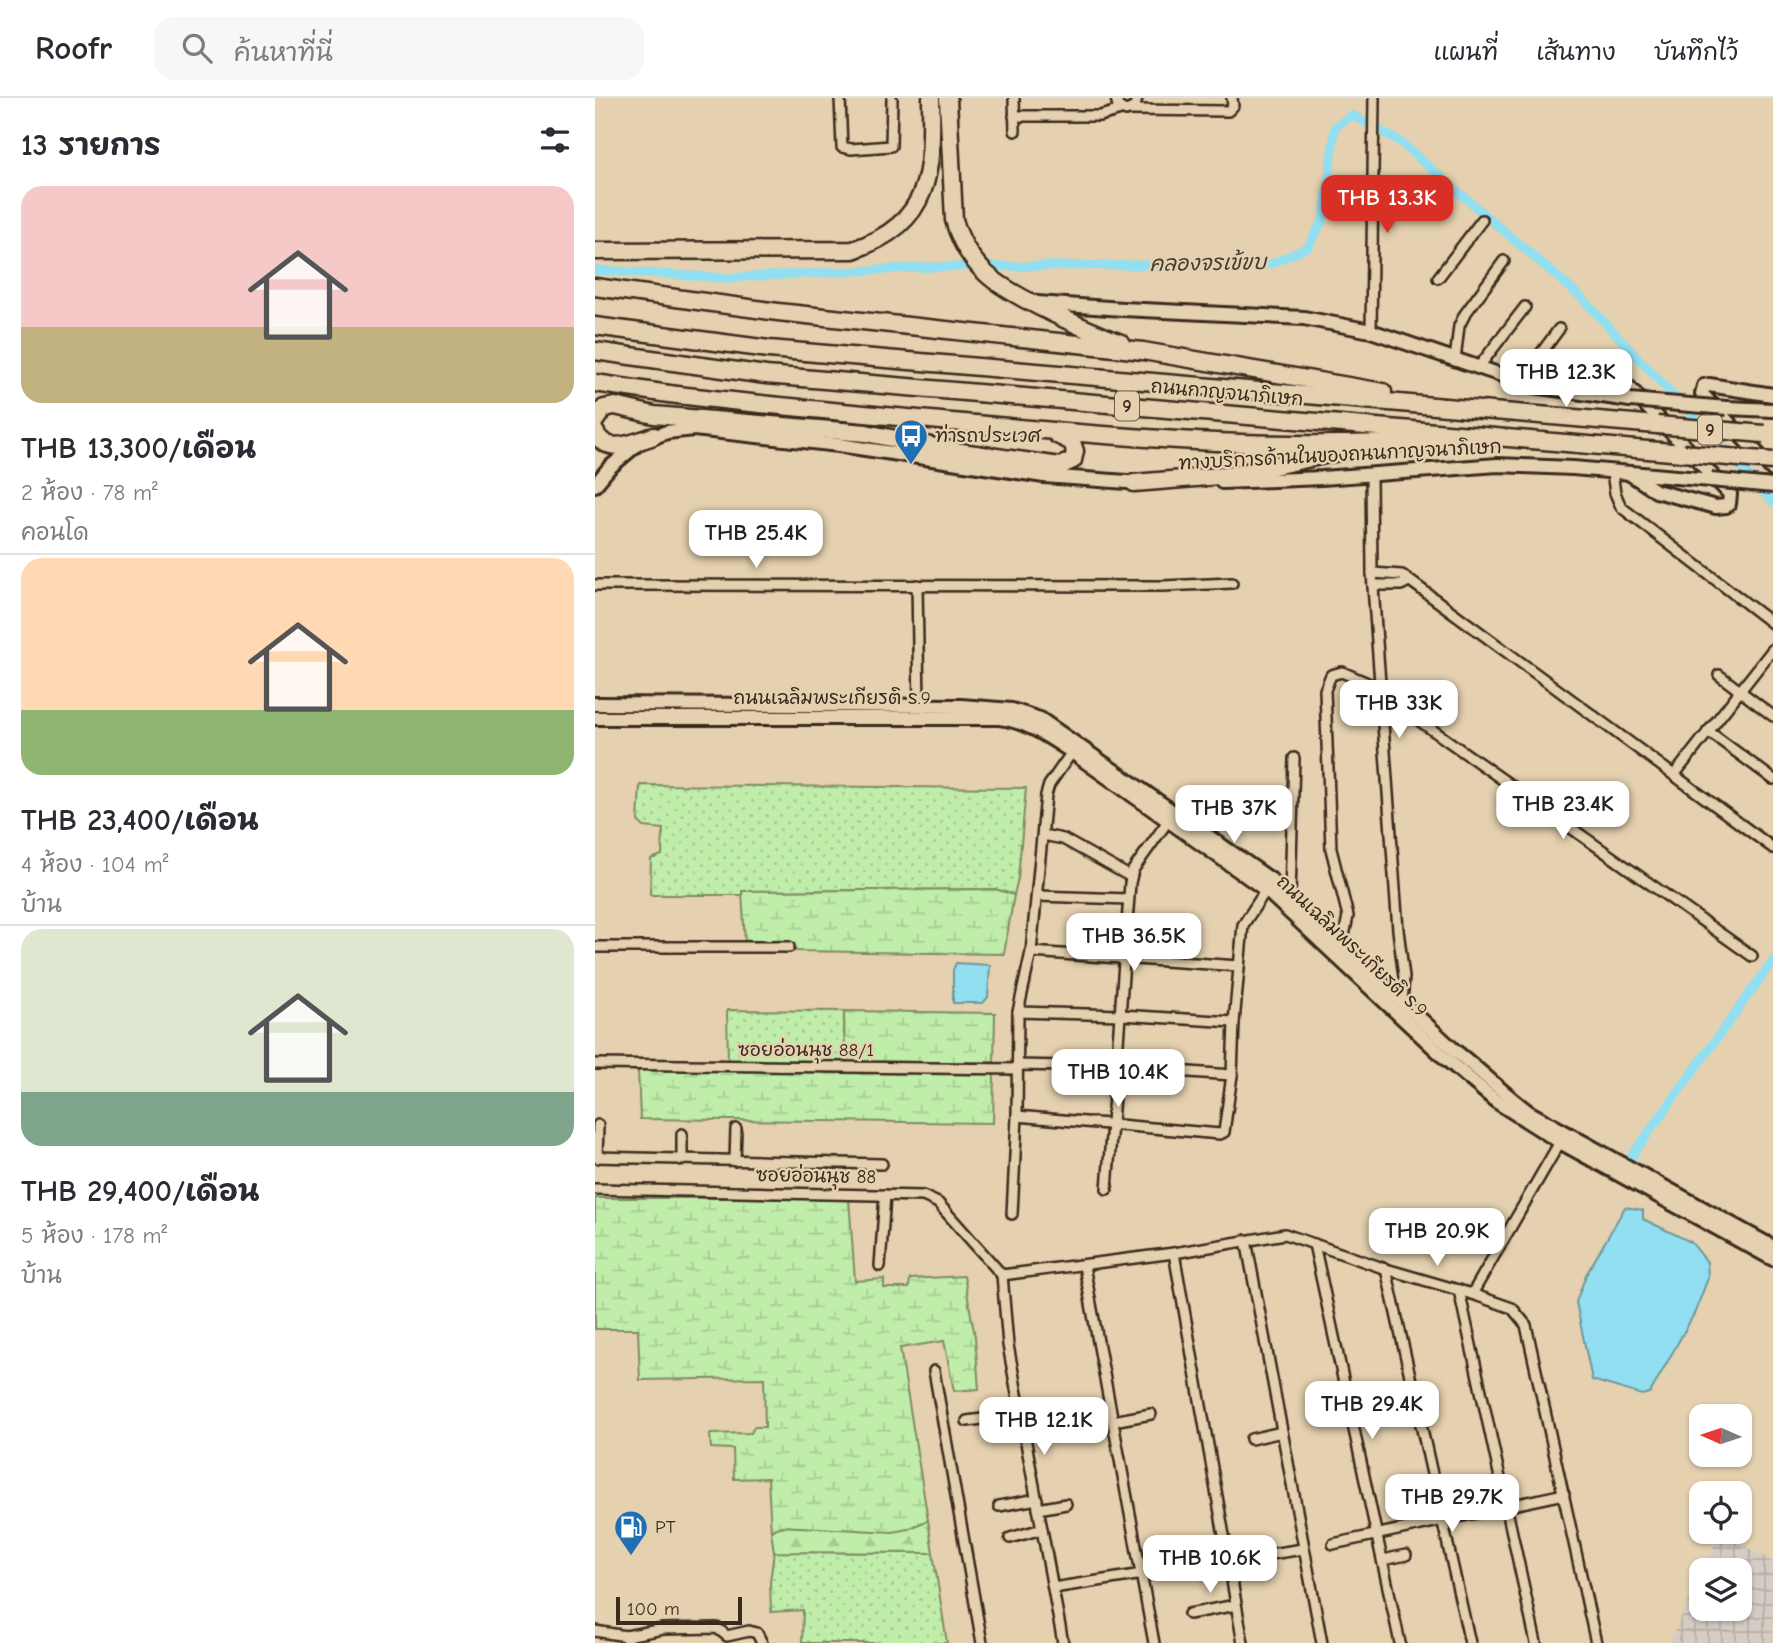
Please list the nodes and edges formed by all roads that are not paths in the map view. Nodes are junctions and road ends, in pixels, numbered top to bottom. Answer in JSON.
{"nodes":[{"id":1,"x":840,"y":98,"type":"edge"},
{"id":2,"x":931,"y":98,"type":"edge"},
{"id":3,"x":948,"y":98,"type":"edge"},
{"id":4,"x":1014,"y":98,"type":"edge"},
{"id":5,"x":1116,"y":98,"type":"edge"},
{"id":6,"x":1137,"y":98,"type":"edge"},
{"id":7,"x":1232,"y":98,"type":"edge"},
{"id":8,"x":1374,"y":98,"type":"edge"},
{"id":9,"x":892,"y":99,"type":"edge"},
{"id":10,"x":1126,"y":110,"type":"junction"},
{"id":11,"x":1014,"y":116,"type":"junction"},
{"id":12,"x":1015,"y":131,"type":"dead end"},
{"id":13,"x":950,"y":140,"type":"junction"},
{"id":14,"x":932,"y":142,"type":"junction"},
{"id":15,"x":1482,"y":220,"type":"dead end"},
{"id":16,"x":595,"y":251,"type":"edge"},
{"id":17,"x":1504,"y":261,"type":"dead end"},
{"id":18,"x":1438,"y":278,"type":"dead end"},
{"id":19,"x":595,"y":287,"type":"edge"},
{"id":20,"x":1029,"y":302,"type":"junction"},
{"id":21,"x":1525,"y":307,"type":"dead end"},
{"id":22,"x":595,"y":326,"type":"edge"},
{"id":23,"x":1559,"y":329,"type":"dead end"},
{"id":24,"x":1371,"y":331,"type":"junction"},
{"id":25,"x":595,"y":351,"type":"edge"},
{"id":26,"x":1143,"y":351,"type":"junction"},
{"id":27,"x":1455,"y":360,"type":"junction"},
{"id":28,"x":1478,"y":368,"type":"junction"},
{"id":29,"x":595,"y":374,"type":"edge"},
{"id":30,"x":1537,"y":374,"type":"junction"},
{"id":31,"x":1510,"y":379,"type":"junction"},
{"id":32,"x":595,"y":383,"type":"edge"},
{"id":33,"x":1773,"y":395,"type":"edge"},
{"id":34,"x":1457,"y":408,"type":"junction"},
{"id":35,"x":1773,"y":410,"type":"edge"},
{"id":36,"x":641,"y":412,"type":"junction"},
{"id":37,"x":595,"y":421,"type":"edge"},
{"id":38,"x":1003,"y":427,"type":"junction"},
{"id":39,"x":595,"y":431,"type":"edge"},
{"id":40,"x":1768,"y":435,"type":"edge"},
{"id":41,"x":653,"y":436,"type":"junction"},
{"id":42,"x":1488,"y":436,"type":"junction"},
{"id":43,"x":1369,"y":445,"type":"junction"},
{"id":44,"x":1773,"y":461,"type":"edge"},
{"id":45,"x":1773,"y":470,"type":"edge"},
{"id":46,"x":1612,"y":472,"type":"junction"},
{"id":47,"x":1630,"y":474,"type":"junction"},
{"id":48,"x":1371,"y":475,"type":"junction"},
{"id":49,"x":1134,"y":483,"type":"junction"},
{"id":50,"x":595,"y":485,"type":"edge"},
{"id":51,"x":1773,"y":486,"type":"edge"},
{"id":52,"x":1372,"y":573,"type":"junction"},
{"id":53,"x":1409,"y":581,"type":"junction"},
{"id":54,"x":1231,"y":583,"type":"dead end"},
{"id":55,"x":595,"y":584,"type":"edge"},
{"id":56,"x":917,"y":585,"type":"junction"},
{"id":57,"x":1373,"y":585,"type":"junction"},
{"id":58,"x":1773,"y":624,"type":"edge"},
{"id":59,"x":1773,"y":649,"type":"edge"},
{"id":60,"x":1719,"y":675,"type":"dead end"},
{"id":61,"x":1381,"y":689,"type":"junction"},
{"id":62,"x":1740,"y":691,"type":"junction"},
{"id":63,"x":595,"y":704,"type":"edge"},
{"id":64,"x":1382,"y":704,"type":"junction"},
{"id":65,"x":919,"y":706,"type":"junction"},
{"id":66,"x":1773,"y":716,"type":"edge"},
{"id":67,"x":595,"y":718,"type":"edge"},
{"id":68,"x":1708,"y":731,"type":"junction"},
{"id":69,"x":1072,"y":752,"type":"junction"},
{"id":70,"x":1294,"y":758,"type":"dead end"},
{"id":71,"x":1675,"y":774,"type":"junction"},
{"id":72,"x":1773,"y":779,"type":"edge"},
{"id":73,"x":1168,"y":821,"type":"junction"},
{"id":74,"x":1043,"y":835,"type":"junction"},
{"id":75,"x":1773,"y":848,"type":"edge"},
{"id":76,"x":1131,"y":877,"type":"junction"},
{"id":77,"x":1266,"y":890,"type":"junction"},
{"id":78,"x":1037,"y":896,"type":"junction"},
{"id":79,"x":1290,"y":897,"type":"junction"},
{"id":80,"x":1128,"y":899,"type":"junction"},
{"id":81,"x":1342,"y":946,"type":"junction"},
{"id":82,"x":595,"y":947,"type":"edge"},
{"id":83,"x":789,"y":947,"type":"dead end"},
{"id":84,"x":1031,"y":952,"type":"junction"},
{"id":85,"x":1752,"y":956,"type":"dead end"},
{"id":86,"x":1124,"y":957,"type":"junction"},
{"id":87,"x":1239,"y":966,"type":"junction"},
{"id":88,"x":1402,"y":1003,"type":"junction"},
{"id":89,"x":1018,"y":1012,"type":"junction"},
{"id":90,"x":1121,"y":1015,"type":"junction"},
{"id":91,"x":1234,"y":1021,"type":"junction"},
{"id":92,"x":595,"y":1064,"type":"edge"},
{"id":93,"x":1017,"y":1067,"type":"junction"},
{"id":94,"x":1118,"y":1067,"type":"junction"},
{"id":95,"x":1232,"y":1075,"type":"junction"},
{"id":96,"x":1017,"y":1116,"type":"junction"},
{"id":97,"x":1113,"y":1124,"type":"junction"},
{"id":98,"x":598,"y":1125,"type":"dead end"},
{"id":99,"x":736,"y":1129,"type":"dead end"},
{"id":100,"x":683,"y":1134,"type":"dead end"},
{"id":101,"x":1560,"y":1142,"type":"junction"},
{"id":102,"x":596,"y":1158,"type":"edge"},
{"id":103,"x":682,"y":1160,"type":"junction"},
{"id":104,"x":735,"y":1161,"type":"junction"},
{"id":105,"x":882,"y":1164,"type":"dead end"},
{"id":106,"x":595,"y":1189,"type":"edge"},
{"id":107,"x":1107,"y":1189,"type":"dead end"},
{"id":108,"x":885,"y":1195,"type":"junction"},
{"id":109,"x":1012,"y":1214,"type":"dead end"},
{"id":110,"x":1246,"y":1240,"type":"junction"},
{"id":111,"x":1314,"y":1244,"type":"junction"},
{"id":112,"x":1773,"y":1247,"type":"edge"},
{"id":113,"x":1174,"y":1253,"type":"junction"},
{"id":114,"x":1773,"y":1259,"type":"edge"},
{"id":115,"x":880,"y":1266,"type":"dead end"},
{"id":116,"x":1084,"y":1266,"type":"junction"},
{"id":117,"x":1386,"y":1269,"type":"junction"},
{"id":118,"x":1002,"y":1275,"type":"junction"},
{"id":119,"x":1459,"y":1290,"type":"junction"},
{"id":120,"x":1472,"y":1294,"type":"junction"},
{"id":121,"x":934,"y":1371,"type":"dead end"},
{"id":122,"x":1021,"y":1414,"type":"junction"},
{"id":123,"x":1151,"y":1414,"type":"dead end"},
{"id":124,"x":967,"y":1421,"type":"dead end"},
{"id":125,"x":1113,"y":1421,"type":"junction"},
{"id":126,"x":1282,"y":1432,"type":"junction"},
{"id":127,"x":1251,"y":1439,"type":"dead end"},
{"id":128,"x":1565,"y":1494,"type":"junction"},
{"id":129,"x":1037,"y":1504,"type":"junction"},
{"id":130,"x":1066,"y":1504,"type":"dead end"},
{"id":131,"x":999,"y":1506,"type":"dead end"},
{"id":132,"x":1507,"y":1506,"type":"junction"},
{"id":133,"x":1443,"y":1521,"type":"junction"},
{"id":134,"x":1042,"y":1529,"type":"junction"},
{"id":135,"x":1378,"y":1536,"type":"junction"},
{"id":136,"x":1010,"y":1538,"type":"dead end"},
{"id":137,"x":1333,"y":1544,"type":"dead end"},
{"id":138,"x":1303,"y":1549,"type":"junction"},
{"id":139,"x":1406,"y":1555,"type":"dead end"},
{"id":140,"x":1229,"y":1560,"type":"junction"},
{"id":141,"x":1383,"y":1560,"type":"junction"},
{"id":142,"x":1142,"y":1575,"type":"junction"},
{"id":143,"x":1053,"y":1588,"type":"junction"},
{"id":144,"x":1236,"y":1605,"type":"junction"},
{"id":145,"x":1189,"y":1614,"type":"dead end"},
{"id":146,"x":595,"y":1631,"type":"edge"},
{"id":147,"x":627,"y":1639,"type":"edge"},
{"id":148,"x":762,"y":1643,"type":"edge"},
{"id":149,"x":982,"y":1643,"type":"edge"},
{"id":150,"x":1063,"y":1643,"type":"edge"},
{"id":151,"x":1154,"y":1643,"type":"edge"},
{"id":152,"x":1243,"y":1643,"type":"edge"},
{"id":153,"x":1322,"y":1643,"type":"edge"},
{"id":154,"x":1401,"y":1643,"type":"edge"},
{"id":155,"x":1470,"y":1643,"type":"edge"},
{"id":156,"x":1536,"y":1643,"type":"edge"},
{"id":157,"x":1596,"y":1643,"type":"edge"}],
"edges":[{"from":1,"to":9,"type":"street"},
{"from":2,"to":14,"type":"highway"},
{"from":3,"to":13,"type":"highway"},
{"from":4,"to":11,"type":"street"},
{"from":5,"to":10,"type":"street"},
{"from":6,"to":10,"type":"street"},
{"from":7,"to":10,"type":"street"},
{"from":8,"to":24,"type":"street"},
{"from":10,"to":11,"type":"street"},
{"from":11,"to":12,"type":"street"},
{"from":13,"to":14,"type":"highway"},
{"from":13,"to":20,"type":"highway"},
{"from":14,"to":16,"type":"highway"},
{"from":15,"to":18,"type":"street"},
{"from":17,"to":27,"type":"street"},
{"from":19,"to":26,"type":"highway"},
{"from":20,"to":24,"type":"main road"},
{"from":20,"to":26,"type":"highway"},
{"from":21,"to":28,"type":"street"},
{"from":22,"to":34,"type":"highway","name":"ถนนกาญจนาภิเษก","number":"9"},
{"from":23,"to":30,"type":"street"},
{"from":24,"to":27,"type":"main road"},
{"from":25,"to":42,"type":"highway","name":"ถนนกาญจนาภิเษก","number":"9"},
{"from":26,"to":34,"type":"highway"},
{"from":27,"to":28,"type":"main road"},
{"from":28,"to":31,"type":"main road"},
{"from":29,"to":36,"type":"highway"},
{"from":30,"to":31,"type":"main road"},
{"from":30,"to":47,"type":"main road"},
{"from":31,"to":35,"type":"main road","bridge":true},
{"from":32,"to":38,"type":"highway","bridge":true},
{"from":33,"to":45,"type":"main road"},
{"from":34,"to":40,"type":"highway","name":"ถนนกาญจนาภิเษก","number":"9","bridge":true},
{"from":36,"to":37,"type":"highway"},
{"from":36,"to":38,"type":"highway"},
{"from":38,"to":43,"type":"highway"},
{"from":39,"to":41,"type":"highway"},
{"from":41,"to":49,"type":"main road","name":"ทางบริการด้านในของถนนกาญจนาภิเษก"},
{"from":41,"to":50,"type":"main road","name":"ทางบริการด้านในของถนนกาญจนาภิเษก"},
{"from":42,"to":43,"type":"highway"},
{"from":42,"to":44,"type":"highway","name":"ถนนกาญจนาภิเษก","number":"9","bridge":true},
{"from":43,"to":49,"type":"highway"},
{"from":46,"to":47,"type":"main road","name":"ทางบริการด้านในของถนนกาญจนาภิเษก"},
{"from":46,"to":48,"type":"main road","name":"ทางบริการด้านในของถนนกาญจนาภิเษก"},
{"from":46,"to":58,"type":"street"},
{"from":47,"to":51,"type":"main road","name":"ทางบริการด้านในของถนนกาญจนาภิเษก","bridge":true},
{"from":48,"to":49,"type":"main road","name":"ทางบริการด้านในของถนนกาญจนาภิเษก"},
{"from":48,"to":52,"type":"street"},
{"from":52,"to":53,"type":"street"},
{"from":52,"to":57,"type":"street"},
{"from":53,"to":57,"type":"street"},
{"from":53,"to":71,"type":"street"},
{"from":54,"to":56,"type":"street"},
{"from":55,"to":56,"type":"street"},
{"from":56,"to":65,"type":"street"},
{"from":57,"to":61,"type":"street"},
{"from":59,"to":62,"type":"street"},
{"from":60,"to":62,"type":"street"},
{"from":61,"to":64,"type":"street"},
{"from":61,"to":81,"type":"street"},
{"from":62,"to":66,"type":"street"},
{"from":62,"to":68,"type":"street"},
{"from":63,"to":65,"type":"main road","name":"ถนนเฉลิมพระเกียรติ ร.9"},
{"from":64,"to":85,"type":"street"},
{"from":64,"to":88,"type":"street"},
{"from":65,"to":79,"type":"main road","name":"ถนนเฉลิมพระเกียรติ ร.9"},
{"from":67,"to":69,"type":"main road","name":"ถนนเฉลิมพระเกียรติ ร.9"},
{"from":68,"to":71,"type":"street"},
{"from":68,"to":72,"type":"street"},
{"from":69,"to":73,"type":"main road","name":"ถนนเฉลิมพระเกียรติ ร.9"},
{"from":69,"to":74,"type":"street"},
{"from":70,"to":79,"type":"street"},
{"from":71,"to":75,"type":"street"},
{"from":73,"to":76,"type":"street"},
{"from":73,"to":77,"type":"main road","name":"ถนนเฉลิมพระเกียรติ ร.9"},
{"from":74,"to":76,"type":"street"},
{"from":74,"to":78,"type":"street"},
{"from":76,"to":80,"type":"street"},
{"from":77,"to":87,"type":"street"},
{"from":77,"to":101,"type":"main road","name":"ถนนเฉลิมพระเกียรติ ร.9"},
{"from":78,"to":80,"type":"street"},
{"from":78,"to":84,"type":"street"},
{"from":79,"to":81,"type":"main road","name":"ถนนเฉลิมพระเกียรติ ร.9"},
{"from":80,"to":86,"type":"street"},
{"from":81,"to":88,"type":"main road","name":"ถนนเฉลิมพระเกียรติ ร.9"},
{"from":82,"to":83,"type":"street"},
{"from":84,"to":86,"type":"street"},
{"from":84,"to":89,"type":"street"},
{"from":86,"to":87,"type":"street"},
{"from":86,"to":90,"type":"street"},
{"from":87,"to":91,"type":"street"},
{"from":88,"to":112,"type":"main road","name":"ถนนเฉลิมพระเกียรติ ร.9"},
{"from":89,"to":90,"type":"street"},
{"from":89,"to":93,"type":"street"},
{"from":90,"to":91,"type":"street"},
{"from":90,"to":94,"type":"street"},
{"from":91,"to":95,"type":"street"},
{"from":92,"to":93,"type":"street","name":"ซอยอ่อนนุช 88/1"},
{"from":93,"to":94,"type":"street","name":"ซอยอ่อนนุช 88/1"},
{"from":93,"to":96,"type":"street"},
{"from":94,"to":95,"type":"street","name":"ซอยอ่อนนุช 88/1"},
{"from":94,"to":97,"type":"street"},
{"from":95,"to":97,"type":"street"},
{"from":96,"to":97,"type":"street"},
{"from":96,"to":109,"type":"street"},
{"from":97,"to":107,"type":"street"},
{"from":98,"to":102,"type":"street"},
{"from":99,"to":104,"type":"street"},
{"from":100,"to":103,"type":"street"},
{"from":101,"to":114,"type":"main road","name":"ถนนเฉลิมพระเกียรติ ร.9"},
{"from":101,"to":120,"type":"street"},
{"from":102,"to":103,"type":"street"},
{"from":103,"to":104,"type":"street"},
{"from":104,"to":105,"type":"street"},
{"from":106,"to":108,"type":"street","name":"ซอยอ่อนนุช 88"},
{"from":108,"to":115,"type":"street"},
{"from":108,"to":118,"type":"street","name":"ซอยอ่อนนุช 88"},
{"from":110,"to":111,"type":"street"},
{"from":110,"to":113,"type":"street"},
{"from":110,"to":126,"type":"street"},
{"from":111,"to":117,"type":"street"},
{"from":111,"to":135,"type":"street"},
{"from":113,"to":116,"type":"street"},
{"from":113,"to":140,"type":"street"},
{"from":116,"to":118,"type":"street"},
{"from":116,"to":125,"type":"street"},
{"from":117,"to":119,"type":"street"},
{"from":117,"to":133,"type":"street"},
{"from":118,"to":122,"type":"street"},
{"from":119,"to":120,"type":"street"},
{"from":119,"to":132,"type":"street"},
{"from":120,"to":128,"type":"street"},
{"from":121,"to":149,"type":"street"},
{"from":122,"to":124,"type":"street"},
{"from":122,"to":129,"type":"street"},
{"from":123,"to":125,"type":"street"},
{"from":125,"to":142,"type":"street"},
{"from":126,"to":127,"type":"street"},
{"from":126,"to":138,"type":"street"},
{"from":128,"to":132,"type":"street"},
{"from":128,"to":157,"type":"street"},
{"from":129,"to":130,"type":"street"},
{"from":129,"to":131,"type":"street"},
{"from":129,"to":134,"type":"street"},
{"from":132,"to":133,"type":"street"},
{"from":132,"to":156,"type":"street"},
{"from":133,"to":135,"type":"street"},
{"from":133,"to":155,"type":"street"},
{"from":134,"to":136,"type":"street"},
{"from":134,"to":143,"type":"street"},
{"from":135,"to":137,"type":"street"},
{"from":135,"to":141,"type":"street"},
{"from":138,"to":140,"type":"street"},
{"from":138,"to":153,"type":"street"},
{"from":139,"to":141,"type":"street"},
{"from":140,"to":142,"type":"street"},
{"from":140,"to":144,"type":"street"},
{"from":141,"to":154,"type":"street"},
{"from":142,"to":143,"type":"street"},
{"from":142,"to":151,"type":"street"},
{"from":143,"to":150,"type":"street"},
{"from":144,"to":145,"type":"street"},
{"from":144,"to":152,"type":"street"},
{"from":146,"to":147,"type":"street"},
{"from":147,"to":148,"type":"street"}]}
